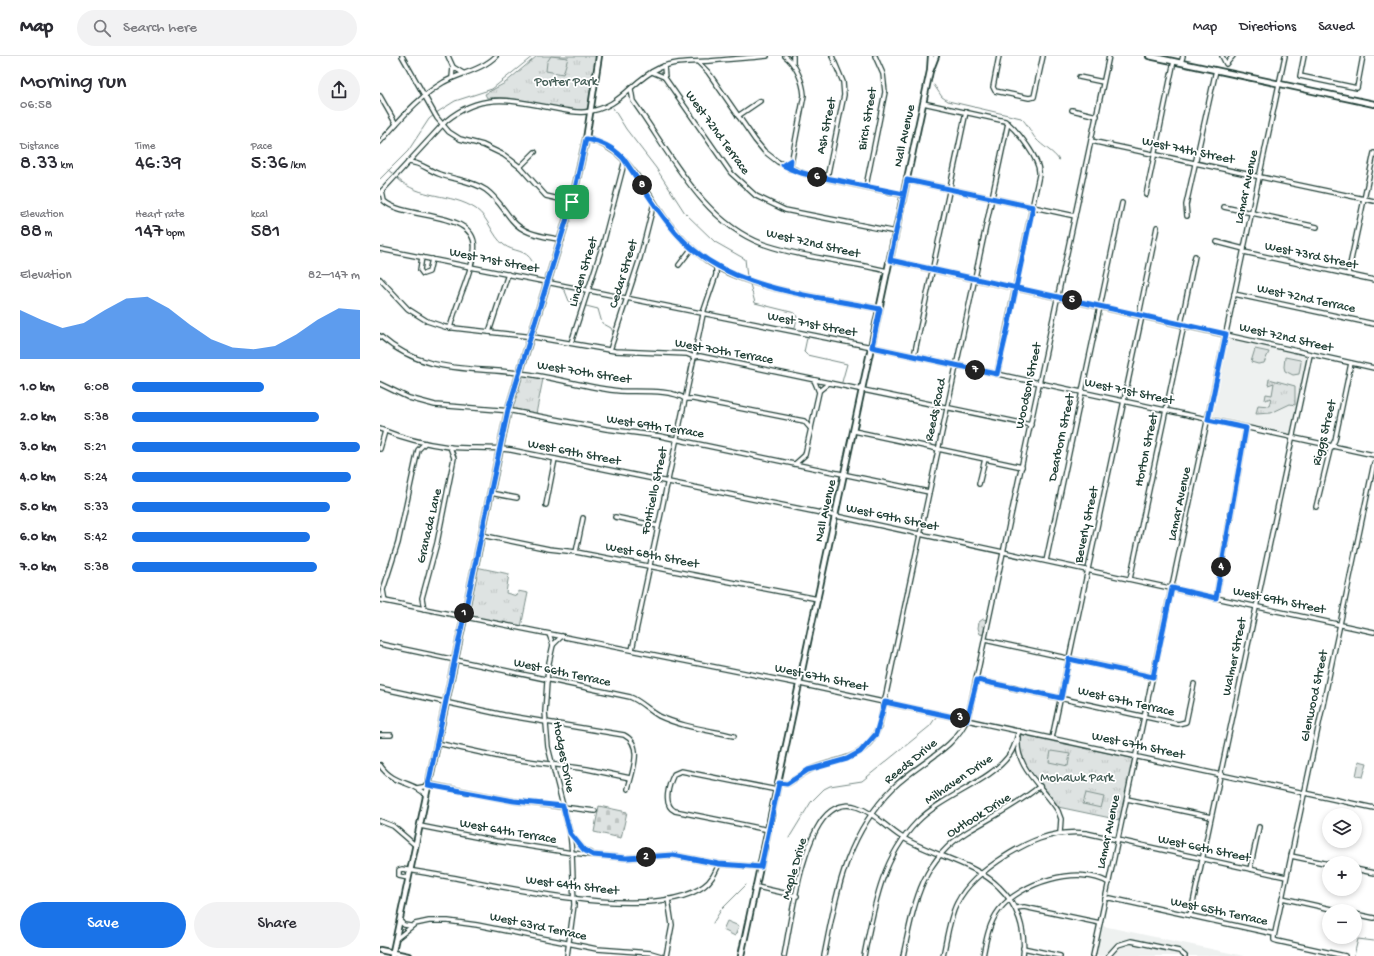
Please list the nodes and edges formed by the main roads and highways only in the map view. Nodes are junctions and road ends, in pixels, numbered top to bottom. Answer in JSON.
{"nodes":[{"id":1,"x":599,"y":56,"type":"edge"},
{"id":2,"x":931,"y":56,"type":"edge"},
{"id":3,"x":936,"y":56,"type":"edge"},
{"id":4,"x":1149,"y":56,"type":"edge"},
{"id":5,"x":930,"y":71,"type":"junction"},
{"id":6,"x":1374,"y":104,"type":"edge"},
{"id":7,"x":380,"y":950,"type":"edge"},
{"id":8,"x":392,"y":954,"type":"edge"},
{"id":9,"x":408,"y":956,"type":"edge"},
{"id":10,"x":741,"y":956,"type":"edge"}],
"edges":[{"from":1,"to":8,"type":"main road"},
{"from":2,"to":5,"type":"main road","name":"Nall Avenue"},
{"from":3,"to":5,"type":"main road","name":"Nall Avenue"},
{"from":4,"to":6,"type":"main road"},
{"from":5,"to":10,"type":"main road","name":"Nall Avenue"},
{"from":7,"to":8,"type":"main road"},
{"from":8,"to":9,"type":"main road"}]}
